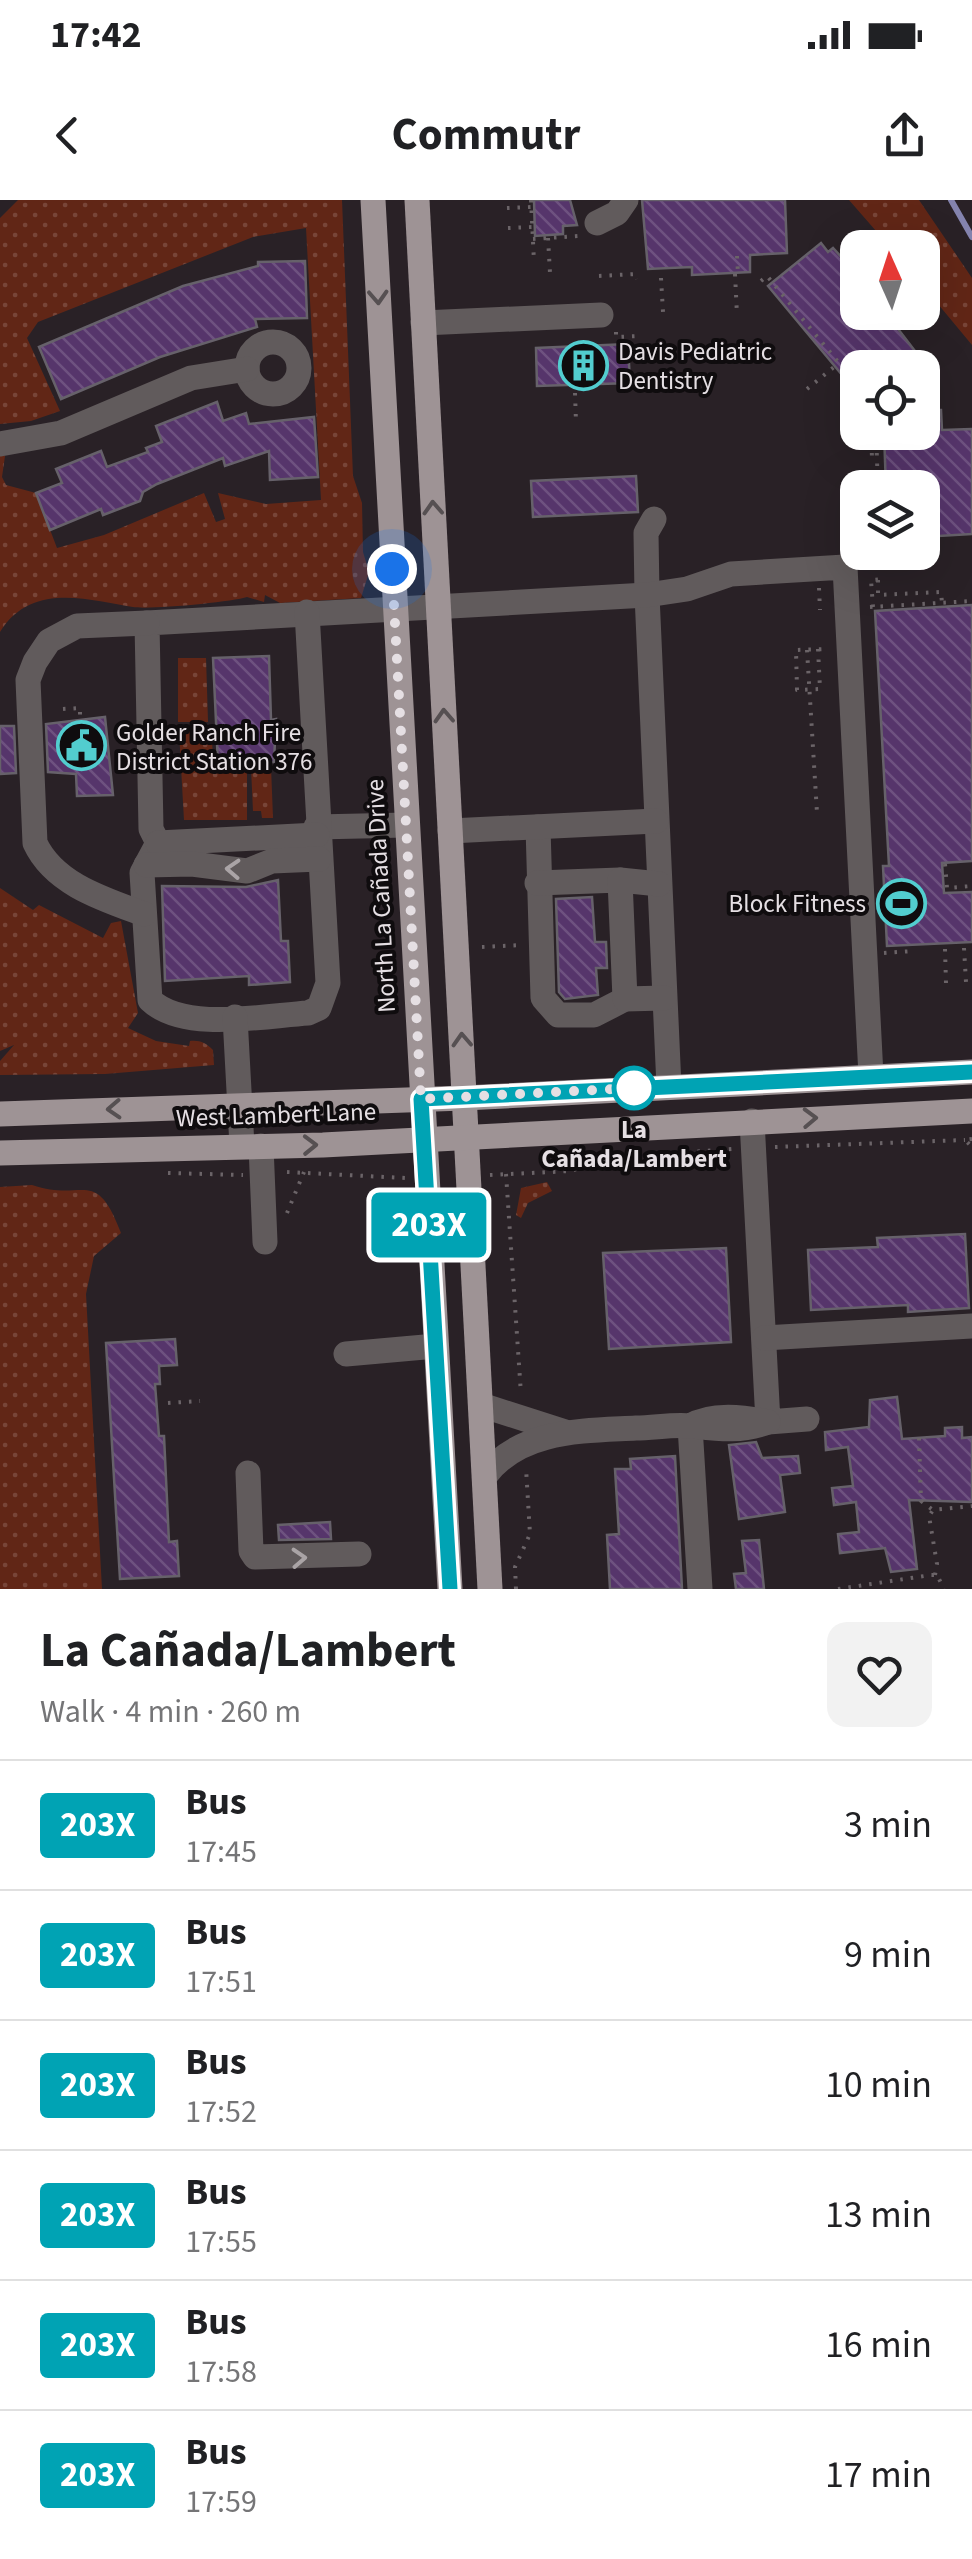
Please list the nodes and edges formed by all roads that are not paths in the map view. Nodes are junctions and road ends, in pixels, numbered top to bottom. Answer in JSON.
{"nodes":[{"id":1,"x":373,"y":200,"type":"edge"},
{"id":2,"x":416,"y":200,"type":"edge"},
{"id":3,"x":626,"y":200,"type":"edge"},
{"id":4,"x":590,"y":229,"type":"road end"},
{"id":5,"x":608,"y":321,"type":"road end"},
{"id":6,"x":423,"y":323,"type":"junction"},
{"id":7,"x":247,"y":369,"type":"dead end"},
{"id":8,"x":0,"y":444,"type":"edge"},
{"id":9,"x":654,"y":519,"type":"dead end"},
{"id":10,"x":647,"y":595,"type":"junction"},
{"id":11,"x":438,"y":606,"type":"junction"},
{"id":12,"x":394,"y":608,"type":"junction"},
{"id":13,"x":307,"y":612,"type":"junction"},
{"id":14,"x":147,"y":623,"type":"junction"},
{"id":15,"x":656,"y":821,"type":"junction"},
{"id":16,"x":406,"y":825,"type":"junction"},
{"id":17,"x":538,"y":827,"type":"junction"},
{"id":18,"x":450,"y":831,"type":"junction"},
{"id":19,"x":318,"y":840,"type":"junction"},
{"id":20,"x":152,"y":854,"type":"junction"},
{"id":21,"x":620,"y":880,"type":"junction"},
{"id":22,"x":537,"y":884,"type":"junction"},
{"id":23,"x":659,"y":884,"type":"junction"},
{"id":24,"x":144,"y":914,"type":"junction"},
{"id":25,"x":664,"y":998,"type":"junction"},
{"id":26,"x":625,"y":1000,"type":"junction"},
{"id":27,"x":235,"y":1017,"type":"junction"},
{"id":28,"x":972,"y":1072,"type":"edge"},
{"id":29,"x":871,"y":1076,"type":"junction"},
{"id":30,"x":669,"y":1086,"type":"junction"},
{"id":31,"x":464,"y":1098,"type":"junction"},
{"id":32,"x":421,"y":1099,"type":"junction"},
{"id":33,"x":240,"y":1103,"type":"junction"},
{"id":34,"x":972,"y":1111,"type":"edge"},
{"id":35,"x":0,"y":1114,"type":"edge"},
{"id":36,"x":752,"y":1120,"type":"junction"},
{"id":37,"x":468,"y":1138,"type":"junction"},
{"id":38,"x":424,"y":1140,"type":"junction"},
{"id":39,"x":251,"y":1146,"type":"junction"},
{"id":40,"x":0,"y":1153,"type":"edge"},
{"id":41,"x":265,"y":1242,"type":"dead end"},
{"id":42,"x":972,"y":1326,"type":"edge"},
{"id":43,"x":764,"y":1338,"type":"junction"},
{"id":44,"x":436,"y":1346,"type":"junction"},
{"id":45,"x":346,"y":1354,"type":"dead end"},
{"id":46,"x":481,"y":1405,"type":"junction"},
{"id":47,"x":807,"y":1419,"type":"dead end"},
{"id":48,"x":768,"y":1422,"type":"junction"},
{"id":49,"x":690,"y":1426,"type":"junction"},
{"id":50,"x":566,"y":1432,"type":"junction"},
{"id":51,"x":248,"y":1473,"type":"dead end"},
{"id":52,"x":485,"y":1476,"type":"junction"},
{"id":53,"x":358,"y":1554,"type":"dead end"},
{"id":54,"x":450,"y":1589,"type":"edge"},
{"id":55,"x":490,"y":1589,"type":"edge"},
{"id":56,"x":700,"y":1589,"type":"edge"}],
"edges":[{"from":1,"to":12,"type":"main road","name":"North La Cañada Drive","one_way":true},
{"from":2,"to":6,"type":"main road"},
{"from":3,"to":4,"type":"street"},
{"from":5,"to":6,"type":"street"},
{"from":11,"to":6,"type":"main road","one_way":true},
{"from":7,"to":8,"type":"street"},
{"from":9,"to":10,"type":"street"},
{"from":10,"to":11,"type":"street"},
{"from":10,"to":15,"type":"street"},
{"from":10,"to":29,"type":"street"},
{"from":11,"to":12,"type":"street"},
{"from":18,"to":11,"type":"main road","one_way":true},
{"from":12,"to":13,"type":"street"},
{"from":12,"to":16,"type":"main road","name":"North La Cañada Drive"},
{"from":13,"to":14,"type":"street"},
{"from":13,"to":19,"type":"street"},
{"from":14,"to":20,"type":"street"},
{"from":14,"to":24,"type":"street"},
{"from":15,"to":17,"type":"street"},
{"from":15,"to":23,"type":"street"},
{"from":16,"to":19,"type":"street"},
{"from":16,"to":32,"type":"main road","name":"North La Cañada Drive"},
{"from":17,"to":18,"type":"street"},
{"from":17,"to":22,"type":"street"},
{"from":31,"to":18,"type":"main road","one_way":true},
{"from":19,"to":20,"type":"street"},
{"from":19,"to":27,"type":"street"},
{"from":20,"to":24,"type":"street"},
{"from":21,"to":22,"type":"street"},
{"from":21,"to":23,"type":"street"},
{"from":21,"to":26,"type":"street"},
{"from":22,"to":26,"type":"street"},
{"from":23,"to":25,"type":"street"},
{"from":24,"to":27,"type":"street"},
{"from":25,"to":26,"type":"street"},
{"from":25,"to":30,"type":"street"},
{"from":27,"to":33,"type":"street"},
{"from":28,"to":29,"type":"main road","name":"West Lambert Lane"},
{"from":29,"to":30,"type":"main road","name":"West Lambert Lane"},
{"from":30,"to":31,"type":"main road","name":"West Lambert Lane"},
{"from":31,"to":32,"type":"main road","name":"West Lambert Lane"},
{"from":31,"to":37,"type":"main road"},
{"from":32,"to":33,"type":"main road","name":"West Lambert Lane"},
{"from":32,"to":38,"type":"main road","name":"North La Cañada Drive"},
{"from":33,"to":35,"type":"main road","name":"West Lambert Lane","one_way":true},
{"from":33,"to":39,"type":"street"},
{"from":36,"to":34,"type":"main road","name":"West Lambert Lane","one_way":true},
{"from":36,"to":37,"type":"main road","name":"West Lambert Lane"},
{"from":36,"to":43,"type":"street"},
{"from":37,"to":38,"type":"main road","name":"West Lambert Lane"},
{"from":37,"to":46,"type":"main road"},
{"from":39,"to":38,"type":"main road","name":"West Lambert Lane","one_way":true},
{"from":38,"to":44,"type":"main road","name":"North La Cañada Drive"},
{"from":39,"to":40,"type":"main road","name":"West Lambert Lane"},
{"from":39,"to":41,"type":"street"},
{"from":42,"to":43,"type":"street"},
{"from":43,"to":48,"type":"street"},
{"from":44,"to":45,"type":"street"},
{"from":44,"to":54,"type":"main road","name":"North La Cañada Drive"},
{"from":46,"to":50,"type":"street"},
{"from":46,"to":52,"type":"main road"},
{"from":47,"to":48,"type":"street"},
{"from":48,"to":49,"type":"street"},
{"from":49,"to":50,"type":"street"},
{"from":49,"to":56,"type":"street"},
{"from":50,"to":52,"type":"street"},
{"from":51,"to":53,"type":"street","one_way":true},
{"from":52,"to":55,"type":"main road"}]}
